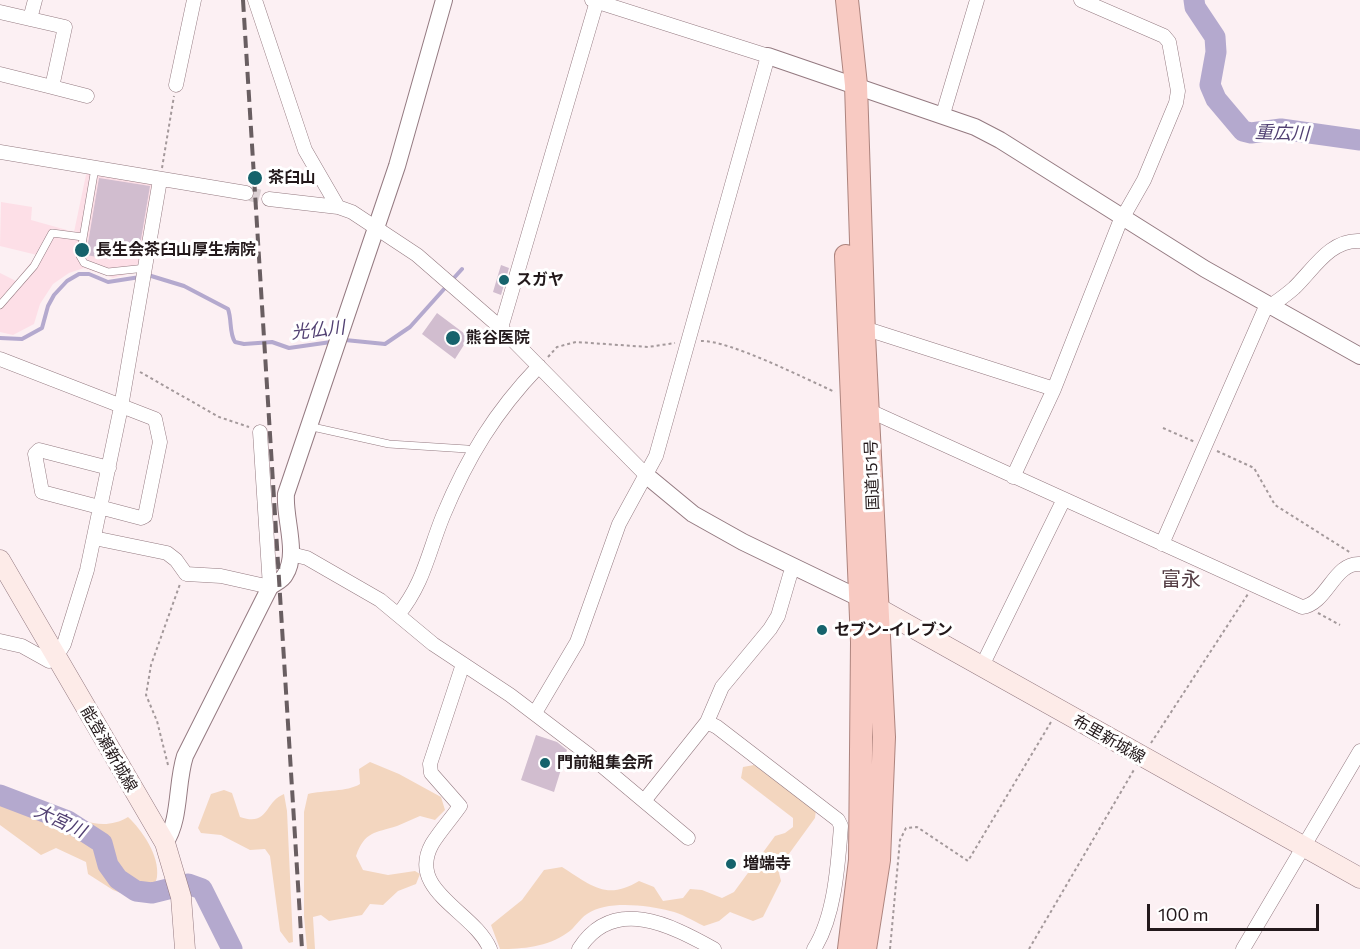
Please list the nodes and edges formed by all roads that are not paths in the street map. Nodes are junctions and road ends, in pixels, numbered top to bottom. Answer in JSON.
{"nodes":[{"id":1,"x":35,"y":0,"type":"edge"},
{"id":2,"x":194,"y":0,"type":"edge"},
{"id":3,"x":255,"y":0,"type":"edge"},
{"id":4,"x":444,"y":0,"type":"edge"},
{"id":5,"x":841,"y":0,"type":"edge"},
{"id":6,"x":847,"y":0,"type":"edge"},
{"id":7,"x":977,"y":0,"type":"edge"},
{"id":8,"x":1081,"y":0,"type":"edge"},
{"id":9,"x":594,"y":1,"type":"edge"},
{"id":10,"x":0,"y":12,"type":"edge"},
{"id":11,"x":30,"y":19,"type":"junction"},
{"id":12,"x":768,"y":56,"type":"junction"},
{"id":13,"x":0,"y":74,"type":"edge"},
{"id":14,"x":849,"y":83,"type":"junction"},
{"id":15,"x":176,"y":85,"type":"road end"},
{"id":16,"x":52,"y":87,"type":"junction"},
{"id":17,"x":87,"y":96,"type":"dead end"},
{"id":18,"x":944,"y":114,"type":"junction"},
{"id":19,"x":0,"y":152,"type":"edge"},
{"id":20,"x":94,"y":168,"type":"junction"},
{"id":21,"x":160,"y":180,"type":"junction"},
{"id":22,"x":246,"y":193,"type":"tunnel mouth"},
{"id":23,"x":269,"y":199,"type":"tunnel mouth"},
{"id":24,"x":338,"y":207,"type":"junction"},
{"id":25,"x":1123,"y":217,"type":"junction"},
{"id":26,"x":376,"y":227,"type":"junction"},
{"id":27,"x":83,"y":237,"type":"junction"},
{"id":28,"x":1360,"y":242,"type":"edge"},
{"id":29,"x":146,"y":273,"type":"junction"},
{"id":30,"x":0,"y":305,"type":"edge"},
{"id":31,"x":1269,"y":306,"type":"junction"},
{"id":32,"x":501,"y":328,"type":"junction"},
{"id":33,"x":864,"y":335,"type":"junction"},
{"id":34,"x":1360,"y":356,"type":"edge"},
{"id":35,"x":0,"y":359,"type":"edge"},
{"id":36,"x":539,"y":366,"type":"junction"},
{"id":37,"x":1054,"y":389,"type":"junction"},
{"id":38,"x":121,"y":407,"type":"junction"},
{"id":39,"x":870,"y":411,"type":"junction"},
{"id":40,"x":308,"y":426,"type":"junction"},
{"id":41,"x":260,"y":432,"type":"road end"},
{"id":42,"x":474,"y":452,"type":"junction"},
{"id":43,"x":110,"y":468,"type":"junction"},
{"id":44,"x":647,"y":476,"type":"junction"},
{"id":45,"x":1013,"y":477,"type":"junction"},
{"id":46,"x":1064,"y":499,"type":"junction"},
{"id":47,"x":100,"y":509,"type":"junction"},
{"id":48,"x":94,"y":538,"type":"junction"},
{"id":49,"x":1162,"y":544,"type":"junction"},
{"id":50,"x":291,"y":554,"type":"junction"},
{"id":51,"x":0,"y":560,"type":"edge"},
{"id":52,"x":1358,"y":564,"type":"edge"},
{"id":53,"x":795,"y":567,"type":"junction"},
{"id":54,"x":270,"y":587,"type":"junction"},
{"id":55,"x":868,"y":603,"type":"junction"},
{"id":56,"x":398,"y":615,"type":"junction"},
{"id":57,"x":0,"y":641,"type":"edge"},
{"id":58,"x":56,"y":657,"type":"junction"},
{"id":59,"x":463,"y":664,"type":"junction"},
{"id":60,"x":982,"y":666,"type":"junction"},
{"id":61,"x":535,"y":713,"type":"junction"},
{"id":62,"x":707,"y":722,"type":"junction"},
{"id":63,"x":1360,"y":751,"type":"edge"},
{"id":64,"x":644,"y":801,"type":"junction"},
{"id":65,"x":688,"y":838,"type":"dead end"},
{"id":66,"x":165,"y":843,"type":"junction"},
{"id":67,"x":1304,"y":848,"type":"junction"},
{"id":68,"x":1360,"y":878,"type":"edge"},
{"id":69,"x":185,"y":949,"type":"edge"},
{"id":70,"x":490,"y":949,"type":"edge"},
{"id":71,"x":579,"y":949,"type":"edge"},
{"id":72,"x":714,"y":949,"type":"edge"},
{"id":73,"x":814,"y":949,"type":"edge"},
{"id":74,"x":849,"y":949,"type":"edge"},
{"id":75,"x":866,"y":949,"type":"edge"},
{"id":76,"x":1243,"y":949,"type":"edge"}],
"edges":[{"from":1,"to":11,"type":"street"},
{"from":2,"to":15,"type":"street"},
{"from":3,"to":24,"type":"street"},
{"from":4,"to":26,"type":"street"},
{"from":5,"to":14,"type":"highway","name":"国道151号"},
{"from":6,"to":14,"type":"highway","name":"国道151号"},
{"from":7,"to":18,"type":"street"},
{"from":8,"to":25,"type":"street"},
{"from":9,"to":12,"type":"street"},
{"from":9,"to":32,"type":"street"},
{"from":10,"to":11,"type":"street"},
{"from":11,"to":16,"type":"street"},
{"from":12,"to":14,"type":"street"},
{"from":12,"to":44,"type":"street"},
{"from":13,"to":16,"type":"street"},
{"from":14,"to":18,"type":"street"},
{"from":14,"to":33,"type":"highway","name":"国道151号"},
{"from":14,"to":55,"type":"highway","name":"国道151号"},
{"from":16,"to":17,"type":"street"},
{"from":18,"to":25,"type":"street"},
{"from":19,"to":20,"type":"street"},
{"from":20,"to":21,"type":"street"},
{"from":20,"to":27,"type":"lane"},
{"from":21,"to":22,"type":"street"},
{"from":21,"to":29,"type":"street"},
{"from":23,"to":24,"type":"street"},
{"from":24,"to":26,"type":"street"},
{"from":25,"to":31,"type":"street"},
{"from":25,"to":37,"type":"street"},
{"from":26,"to":32,"type":"street"},
{"from":26,"to":40,"type":"street"},
{"from":27,"to":29,"type":"lane"},
{"from":27,"to":30,"type":"lane"},
{"from":28,"to":31,"type":"street"},
{"from":29,"to":38,"type":"street"},
{"from":31,"to":34,"type":"street"},
{"from":31,"to":49,"type":"street"},
{"from":32,"to":36,"type":"street"},
{"from":33,"to":37,"type":"street"},
{"from":33,"to":39,"type":"highway","name":"国道151号"},
{"from":35,"to":38,"type":"street"},
{"from":36,"to":42,"type":"street"},
{"from":36,"to":44,"type":"street"},
{"from":37,"to":45,"type":"street"},
{"from":38,"to":43,"type":"street"},
{"from":38,"to":47,"type":"street"},
{"from":39,"to":45,"type":"street"},
{"from":39,"to":55,"type":"highway","name":"国道151号"},
{"from":40,"to":42,"type":"lane"},
{"from":40,"to":50,"type":"street"},
{"from":41,"to":54,"type":"street"},
{"from":42,"to":56,"type":"street"},
{"from":43,"to":47,"type":"street"},
{"from":43,"to":47,"type":"street"},
{"from":44,"to":53,"type":"street"},
{"from":44,"to":61,"type":"street"},
{"from":45,"to":46,"type":"street"},
{"from":46,"to":49,"type":"street"},
{"from":46,"to":60,"type":"street"},
{"from":47,"to":48,"type":"street"},
{"from":48,"to":54,"type":"street"},
{"from":48,"to":58,"type":"street"},
{"from":49,"to":52,"type":"street"},
{"from":50,"to":54,"type":"street"},
{"from":50,"to":56,"type":"street"},
{"from":51,"to":58,"type":"main road","name":"能登瀬新城線"},
{"from":53,"to":55,"type":"street"},
{"from":53,"to":62,"type":"street"},
{"from":54,"to":66,"type":"street"},
{"from":55,"to":60,"type":"main road","name":"布里新城線"},
{"from":55,"to":74,"type":"highway","name":"国道151号"},
{"from":55,"to":75,"type":"highway","name":"国道151号"},
{"from":56,"to":59,"type":"street"},
{"from":57,"to":58,"type":"street"},
{"from":58,"to":66,"type":"main road","name":"能登瀬新城線"},
{"from":59,"to":61,"type":"street"},
{"from":59,"to":70,"type":"street"},
{"from":60,"to":67,"type":"main road","name":"布里新城線"},
{"from":61,"to":64,"type":"street"},
{"from":62,"to":64,"type":"street"},
{"from":62,"to":73,"type":"street"},
{"from":63,"to":67,"type":"street"},
{"from":64,"to":65,"type":"street"},
{"from":66,"to":69,"type":"main road","name":"能登瀬新城線"},
{"from":67,"to":68,"type":"main road","name":"布里新城線"},
{"from":67,"to":76,"type":"street"},
{"from":71,"to":72,"type":"street"}]}
